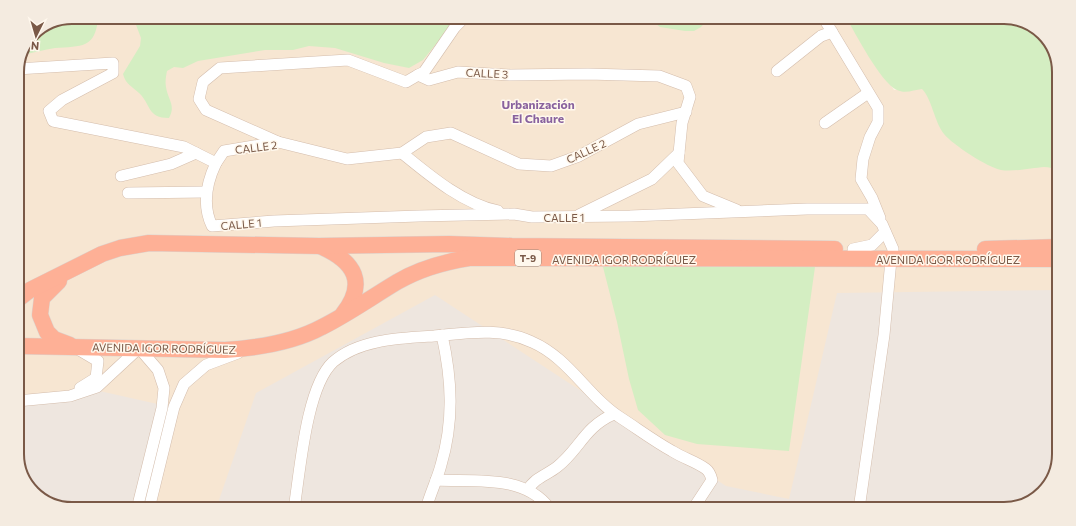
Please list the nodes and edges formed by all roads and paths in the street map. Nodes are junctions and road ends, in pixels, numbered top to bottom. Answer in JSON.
{"nodes":[{"id":1,"x":458,"y":24,"type":"edge"},
{"id":2,"x":827,"y":24,"type":"edge"},
{"id":3,"x":832,"y":32,"type":"junction"},
{"id":4,"x":24,"y":69,"type":"edge"},
{"id":5,"x":777,"y":71,"type":"dead end"},
{"id":6,"x":418,"y":75,"type":"junction"},
{"id":7,"x":868,"y":93,"type":"junction"},
{"id":8,"x":686,"y":112,"type":"junction"},
{"id":9,"x":825,"y":123,"type":"dead end"},
{"id":10,"x":278,"y":142,"type":"junction"},
{"id":11,"x":196,"y":153,"type":"junction"},
{"id":12,"x":402,"y":153,"type":"junction"},
{"id":13,"x":679,"y":153,"type":"junction"},
{"id":14,"x":216,"y":163,"type":"junction"},
{"id":15,"x":121,"y":176,"type":"dead end"},
{"id":16,"x":206,"y":192,"type":"junction"},
{"id":17,"x":128,"y":193,"type":"dead end"},
{"id":18,"x":741,"y":211,"type":"junction"},
{"id":19,"x":514,"y":214,"type":"junction"},
{"id":20,"x":576,"y":217,"type":"junction"},
{"id":21,"x":884,"y":228,"type":"junction"},
{"id":22,"x":319,"y":246,"type":"junction"},
{"id":23,"x":1052,"y":247,"type":"edge"},
{"id":24,"x":853,"y":249,"type":"junction"},
{"id":25,"x":892,"y":254,"type":"junction"},
{"id":26,"x":92,"y":259,"type":"junction"},
{"id":27,"x":1052,"y":259,"type":"edge"},
{"id":28,"x":24,"y":295,"type":"edge"},
{"id":29,"x":341,"y":316,"type":"junction"},
{"id":30,"x":442,"y":335,"type":"junction"},
{"id":31,"x":24,"y":346,"type":"edge"},
{"id":32,"x":75,"y":347,"type":"junction"},
{"id":33,"x":256,"y":347,"type":"junction"},
{"id":34,"x":139,"y":348,"type":"junction"},
{"id":35,"x":70,"y":396,"type":"junction"},
{"id":36,"x":24,"y":400,"type":"edge"},
{"id":37,"x":614,"y":414,"type":"junction"},
{"id":38,"x":436,"y":480,"type":"junction"},
{"id":39,"x":528,"y":490,"type":"junction"},
{"id":40,"x":140,"y":502,"type":"edge"},
{"id":41,"x":151,"y":502,"type":"edge"},
{"id":42,"x":295,"y":502,"type":"edge"},
{"id":43,"x":428,"y":502,"type":"edge"},
{"id":44,"x":544,"y":502,"type":"edge"},
{"id":45,"x":697,"y":502,"type":"edge"},
{"id":46,"x":860,"y":502,"type":"edge"}],
"edges":[{"from":1,"to":6,"type":"street"},
{"from":2,"to":3,"type":"street"},
{"from":3,"to":5,"type":"street"},
{"from":3,"to":7,"type":"street"},
{"from":4,"to":11,"type":"street"},
{"from":6,"to":8,"type":"street","name":"CALLE 3"},
{"from":6,"to":10,"type":"street","name":"CALLE 3"},
{"from":7,"to":9,"type":"street"},
{"from":7,"to":21,"type":"street"},
{"from":8,"to":12,"type":"street","name":"CALLE 2"},
{"from":8,"to":13,"type":"street"},
{"from":10,"to":12,"type":"street","name":"CALLE 2"},
{"from":10,"to":14,"type":"street","name":"CALLE 2"},
{"from":11,"to":14,"type":"street"},
{"from":11,"to":15,"type":"street"},
{"from":12,"to":19,"type":"street"},
{"from":13,"to":18,"type":"street"},
{"from":13,"to":20,"type":"street"},
{"from":14,"to":16,"type":"street"},
{"from":16,"to":17,"type":"street"},
{"from":16,"to":19,"type":"street","name":"CALLE 1"},
{"from":18,"to":20,"type":"street","name":"CALLE 1"},
{"from":18,"to":21,"type":"street","name":"CALLE 1"},
{"from":19,"to":20,"type":"street","name":"CALLE 1"},
{"from":21,"to":24,"type":"street"},
{"from":21,"to":25,"type":"street","name":"CALLE 1"},
{"from":22,"to":24,"type":"highway","name":"AVENIDA IGOR RODRÍGUEZ","number":"T-9"},
{"from":22,"to":26,"type":"highway","name":"AVENIDA IGOR RODRÍGUEZ","number":"T-9"},
{"from":22,"to":29,"type":"highway","number":"T-9"},
{"from":23,"to":25,"type":"highway","name":"AVENIDA IGOR RODRÍGUEZ","number":"T-9"},
{"from":24,"to":25,"type":"highway","name":"AVENIDA IGOR RODRÍGUEZ","number":"T-9"},
{"from":25,"to":27,"type":"highway","name":"AVENIDA IGOR RODRÍGUEZ","number":"T-9"},
{"from":25,"to":29,"type":"highway","name":"AVENIDA IGOR RODRÍGUEZ","number":"T-9"},
{"from":25,"to":46,"type":"street"},
{"from":26,"to":28,"type":"highway","name":"AVENIDA IGOR RODRÍGUEZ","number":"T-9"},
{"from":26,"to":32,"type":"highway","number":"T-9"},
{"from":29,"to":33,"type":"highway","name":"AVENIDA IGOR RODRÍGUEZ","number":"T-9"},
{"from":30,"to":37,"type":"street"},
{"from":30,"to":38,"type":"street"},
{"from":30,"to":42,"type":"street"},
{"from":31,"to":32,"type":"highway","name":"AVENIDA IGOR RODRÍGUEZ","number":"T-9"},
{"from":32,"to":34,"type":"highway","name":"AVENIDA IGOR RODRÍGUEZ","number":"T-9"},
{"from":32,"to":35,"type":"street"},
{"from":33,"to":34,"type":"highway","name":"AVENIDA IGOR RODRÍGUEZ","number":"T-9"},
{"from":33,"to":41,"type":"street"},
{"from":34,"to":35,"type":"street"},
{"from":34,"to":40,"type":"street"},
{"from":35,"to":36,"type":"street"},
{"from":37,"to":39,"type":"street"},
{"from":37,"to":45,"type":"street"},
{"from":38,"to":39,"type":"street"},
{"from":38,"to":43,"type":"street"},
{"from":39,"to":44,"type":"street"}]}
